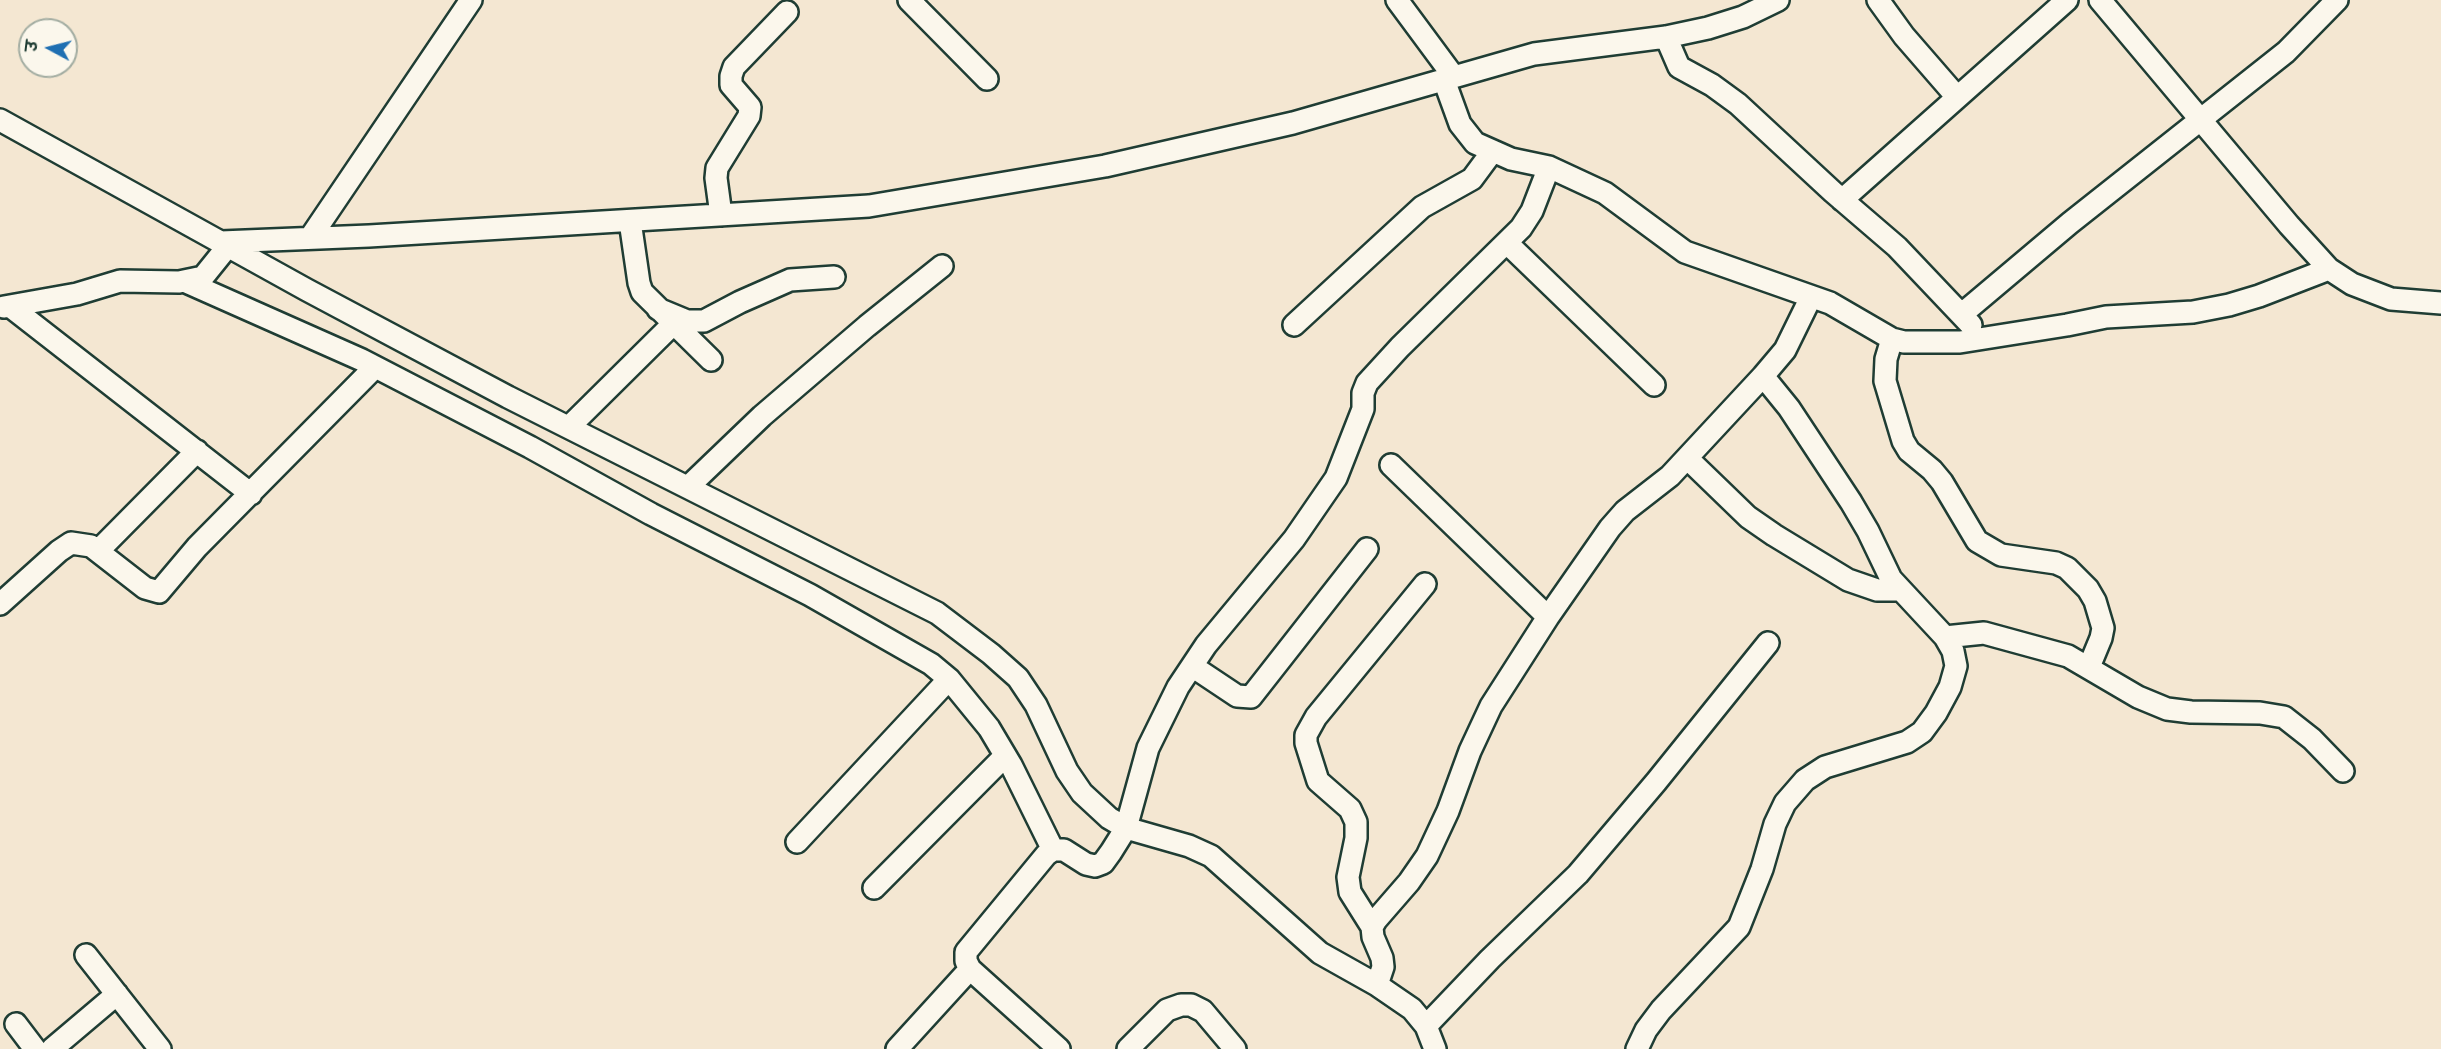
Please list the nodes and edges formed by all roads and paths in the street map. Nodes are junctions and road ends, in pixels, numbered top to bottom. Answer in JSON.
{"nodes":[{"id":1,"x":471,"y":0,"type":"edge"},
{"id":2,"x":909,"y":0,"type":"edge"},
{"id":3,"x":1397,"y":0,"type":"edge"},
{"id":4,"x":1778,"y":0,"type":"edge"},
{"id":5,"x":1878,"y":0,"type":"edge"},
{"id":6,"x":2067,"y":0,"type":"edge"},
{"id":7,"x":2100,"y":0,"type":"edge"},
{"id":8,"x":2337,"y":0,"type":"edge"},
{"id":9,"x":787,"y":12,"type":"dead end"},
{"id":10,"x":1666,"y":37,"type":"junction"},
{"id":11,"x":987,"y":79,"type":"dead end"},
{"id":12,"x":1449,"y":79,"type":"junction"},
{"id":13,"x":1957,"y":97,"type":"junction"},
{"id":14,"x":0,"y":120,"type":"edge"},
{"id":15,"x":2202,"y":120,"type":"junction"},
{"id":16,"x":1492,"y":152,"type":"junction"},
{"id":17,"x":1549,"y":167,"type":"junction"},
{"id":18,"x":1842,"y":200,"type":"junction"},
{"id":19,"x":721,"y":215,"type":"junction"},
{"id":20,"x":630,"y":221,"type":"junction"},
{"id":21,"x":310,"y":238,"type":"junction"},
{"id":22,"x":1507,"y":243,"type":"junction"},
{"id":23,"x":224,"y":246,"type":"junction"},
{"id":24,"x":942,"y":266,"type":"dead end"},
{"id":25,"x":2329,"y":269,"type":"junction"},
{"id":26,"x":834,"y":277,"type":"dead end"},
{"id":27,"x":194,"y":279,"type":"junction"},
{"id":28,"x":1811,"y":297,"type":"junction"},
{"id":29,"x":2441,"y":303,"type":"edge"},
{"id":30,"x":5,"y":307,"type":"edge"},
{"id":31,"x":1962,"y":314,"type":"junction"},
{"id":32,"x":666,"y":316,"type":"junction"},
{"id":33,"x":1294,"y":325,"type":"dead end"},
{"id":34,"x":1892,"y":339,"type":"junction"},
{"id":35,"x":1980,"y":339,"type":"junction"},
{"id":36,"x":711,"y":360,"type":"dead end"},
{"id":37,"x":375,"y":367,"type":"junction"},
{"id":38,"x":1763,"y":376,"type":"junction"},
{"id":39,"x":1654,"y":385,"type":"dead end"},
{"id":40,"x":569,"y":427,"type":"junction"},
{"id":41,"x":197,"y":451,"type":"junction"},
{"id":42,"x":1687,"y":458,"type":"junction"},
{"id":43,"x":1391,"y":465,"type":"dead end"},
{"id":44,"x":688,"y":487,"type":"junction"},
{"id":45,"x":250,"y":494,"type":"junction"},
{"id":46,"x":1367,"y":549,"type":"dead end"},
{"id":47,"x":98,"y":551,"type":"junction"},
{"id":48,"x":1425,"y":584,"type":"dead end"},
{"id":49,"x":1899,"y":590,"type":"junction"},
{"id":50,"x":0,"y":604,"type":"edge"},
{"id":51,"x":1548,"y":617,"type":"junction"},
{"id":52,"x":1945,"y":637,"type":"junction"},
{"id":53,"x":1768,"y":643,"type":"dead end"},
{"id":54,"x":1192,"y":666,"type":"junction"},
{"id":55,"x":2089,"y":667,"type":"junction"},
{"id":56,"x":949,"y":679,"type":"junction"},
{"id":57,"x":1005,"y":756,"type":"junction"},
{"id":58,"x":2343,"y":771,"type":"dead end"},
{"id":59,"x":1119,"y":839,"type":"junction"},
{"id":60,"x":797,"y":842,"type":"dead end"},
{"id":61,"x":1053,"y":850,"type":"junction"},
{"id":62,"x":874,"y":888,"type":"dead end"},
{"id":63,"x":1372,"y":927,"type":"junction"},
{"id":64,"x":86,"y":955,"type":"dead end"},
{"id":65,"x":970,"y":969,"type":"junction"},
{"id":66,"x":1377,"y":985,"type":"junction"},
{"id":67,"x":117,"y":994,"type":"junction"},
{"id":68,"x":16,"y":1024,"type":"dead end"},
{"id":69,"x":1426,"y":1026,"type":"junction"},
{"id":70,"x":35,"y":1049,"type":"edge"},
{"id":71,"x":52,"y":1049,"type":"edge"},
{"id":72,"x":160,"y":1049,"type":"edge"},
{"id":73,"x":897,"y":1049,"type":"edge"},
{"id":74,"x":1059,"y":1049,"type":"edge"},
{"id":75,"x":1128,"y":1049,"type":"edge"},
{"id":76,"x":1235,"y":1049,"type":"edge"},
{"id":77,"x":1436,"y":1049,"type":"edge"},
{"id":78,"x":1637,"y":1049,"type":"edge"}],
"edges":[{"from":1,"to":21,"type":"street"},
{"from":2,"to":11,"type":"street"},
{"from":3,"to":12,"type":"street"},
{"from":4,"to":10,"type":"street"},
{"from":5,"to":13,"type":"street"},
{"from":6,"to":13,"type":"street"},
{"from":7,"to":15,"type":"street"},
{"from":8,"to":15,"type":"street"},
{"from":9,"to":19,"type":"street"},
{"from":10,"to":12,"type":"street"},
{"from":10,"to":18,"type":"street"},
{"from":12,"to":16,"type":"street"},
{"from":12,"to":19,"type":"street"},
{"from":13,"to":18,"type":"street"},
{"from":14,"to":23,"type":"street"},
{"from":15,"to":25,"type":"street"},
{"from":15,"to":31,"type":"street"},
{"from":16,"to":17,"type":"street"},
{"from":16,"to":33,"type":"street"},
{"from":17,"to":22,"type":"street"},
{"from":17,"to":28,"type":"street"},
{"from":18,"to":31,"type":"street"},
{"from":19,"to":20,"type":"street"},
{"from":20,"to":21,"type":"street"},
{"from":20,"to":32,"type":"street"},
{"from":21,"to":23,"type":"street"},
{"from":22,"to":39,"type":"street"},
{"from":22,"to":54,"type":"street"},
{"from":23,"to":27,"type":"street"},
{"from":23,"to":40,"type":"street"},
{"from":24,"to":44,"type":"street"},
{"from":25,"to":29,"type":"street"},
{"from":25,"to":35,"type":"street"},
{"from":26,"to":32,"type":"street"},
{"from":27,"to":30,"type":"street"},
{"from":27,"to":37,"type":"street"},
{"from":28,"to":34,"type":"street"},
{"from":28,"to":38,"type":"street"},
{"from":30,"to":41,"type":"street"},
{"from":31,"to":35,"type":"street"},
{"from":32,"to":36,"type":"street"},
{"from":32,"to":40,"type":"street"},
{"from":34,"to":35,"type":"street"},
{"from":34,"to":55,"type":"street"},
{"from":37,"to":45,"type":"street"},
{"from":37,"to":56,"type":"street"},
{"from":38,"to":42,"type":"street"},
{"from":38,"to":49,"type":"street"},
{"from":40,"to":44,"type":"street"},
{"from":41,"to":45,"type":"street"},
{"from":41,"to":47,"type":"street"},
{"from":42,"to":49,"type":"street"},
{"from":42,"to":51,"type":"street"},
{"from":43,"to":51,"type":"street"},
{"from":44,"to":59,"type":"street"},
{"from":45,"to":47,"type":"street"},
{"from":46,"to":54,"type":"street"},
{"from":47,"to":50,"type":"street"},
{"from":48,"to":63,"type":"street"},
{"from":49,"to":52,"type":"street"},
{"from":51,"to":63,"type":"street"},
{"from":52,"to":55,"type":"street"},
{"from":52,"to":78,"type":"street"},
{"from":53,"to":69,"type":"street"},
{"from":54,"to":59,"type":"street"},
{"from":55,"to":58,"type":"street"},
{"from":56,"to":57,"type":"street"},
{"from":56,"to":60,"type":"street"},
{"from":57,"to":61,"type":"street"},
{"from":57,"to":62,"type":"street"},
{"from":59,"to":61,"type":"street"},
{"from":59,"to":66,"type":"street"},
{"from":61,"to":65,"type":"street"},
{"from":63,"to":66,"type":"street"},
{"from":64,"to":67,"type":"street"},
{"from":65,"to":73,"type":"street"},
{"from":65,"to":74,"type":"street"},
{"from":66,"to":69,"type":"street"},
{"from":67,"to":71,"type":"street"},
{"from":67,"to":72,"type":"street"},
{"from":68,"to":70,"type":"street"},
{"from":69,"to":77,"type":"street"},
{"from":75,"to":76,"type":"street"}]}
